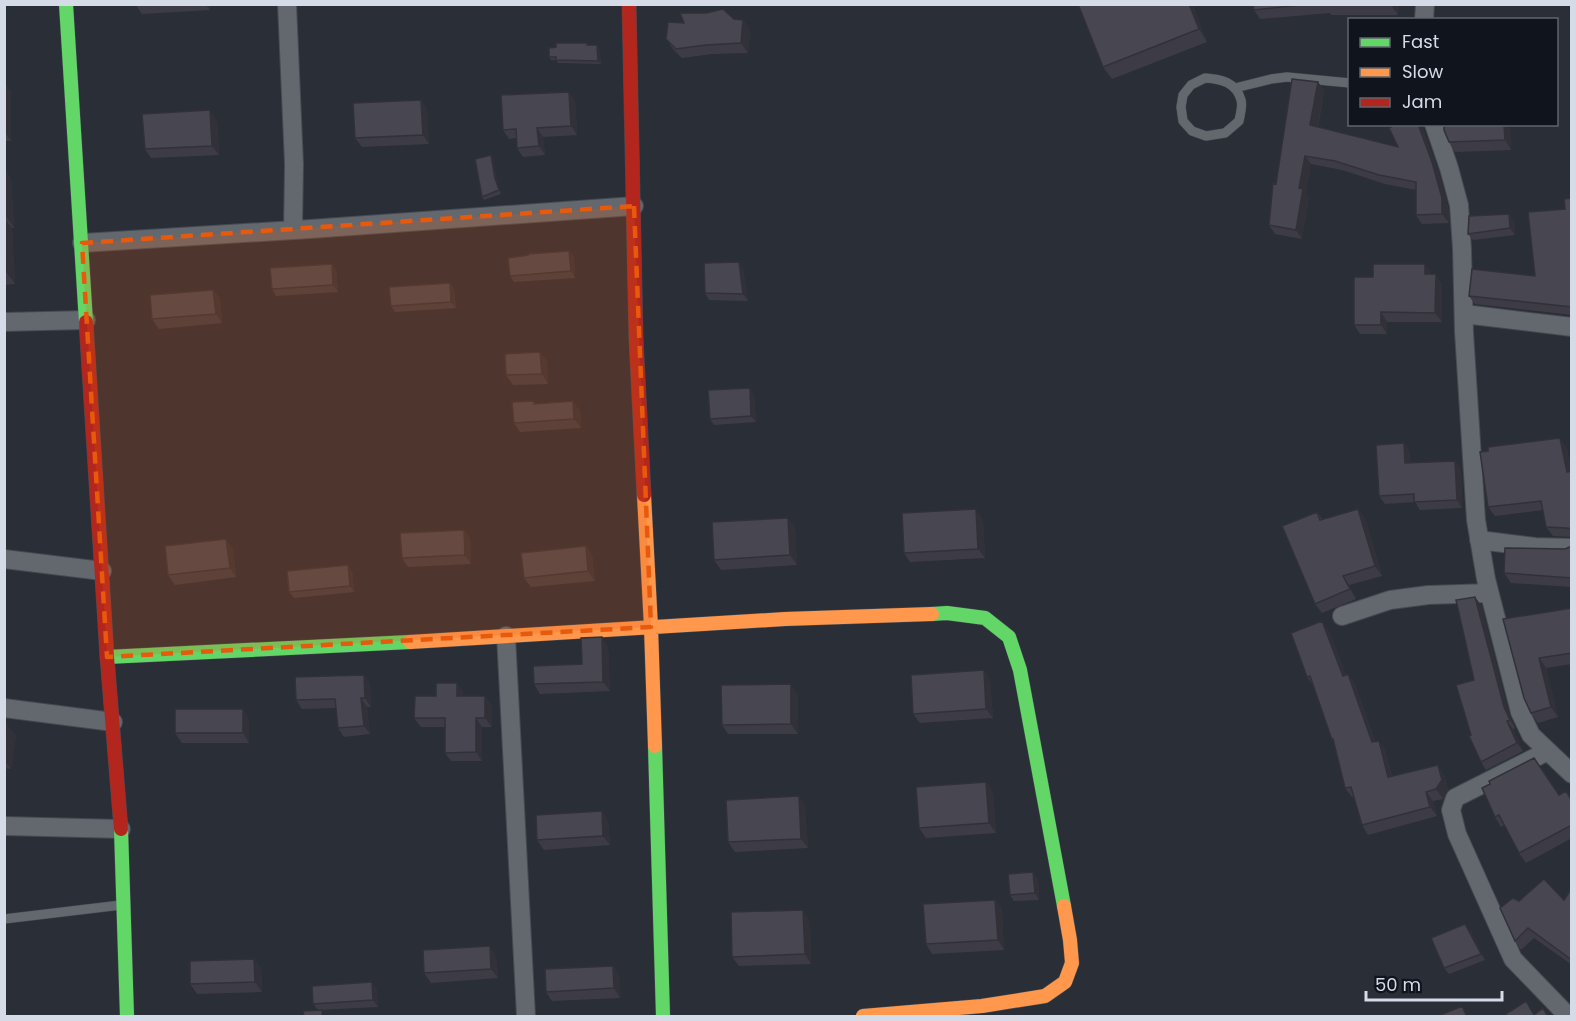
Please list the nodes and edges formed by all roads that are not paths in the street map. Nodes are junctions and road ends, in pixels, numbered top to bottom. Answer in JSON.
{"nodes":[{"id":1,"x":66,"y":4,"type":"edge"},
{"id":2,"x":287,"y":4,"type":"edge"},
{"id":3,"x":629,"y":4,"type":"edge"},
{"id":4,"x":1348,"y":83,"type":"edge"},
{"id":5,"x":1235,"y":88,"type":"junction"},
{"id":6,"x":1435,"y":126,"type":"edge"},
{"id":7,"x":634,"y":206,"type":"junction"},
{"id":8,"x":293,"y":230,"type":"junction"},
{"id":9,"x":82,"y":243,"type":"junction"},
{"id":10,"x":1464,"y":314,"type":"junction"},
{"id":11,"x":86,"y":320,"type":"junction"},
{"id":12,"x":4,"y":322,"type":"edge"},
{"id":13,"x":1572,"y":327,"type":"edge"},
{"id":14,"x":1479,"y":540,"type":"junction"},
{"id":15,"x":1572,"y":548,"type":"edge"},
{"id":16,"x":4,"y":559,"type":"edge"},
{"id":17,"x":102,"y":571,"type":"junction"},
{"id":18,"x":1489,"y":593,"type":"junction"},
{"id":19,"x":1342,"y":616,"type":"dead end"},
{"id":20,"x":651,"y":627,"type":"junction"},
{"id":21,"x":506,"y":636,"type":"junction"},
{"id":22,"x":107,"y":657,"type":"junction"},
{"id":23,"x":4,"y":708,"type":"edge"},
{"id":24,"x":113,"y":722,"type":"junction"},
{"id":25,"x":1548,"y":751,"type":"junction"},
{"id":26,"x":1572,"y":774,"type":"edge"},
{"id":27,"x":4,"y":826,"type":"edge"},
{"id":28,"x":121,"y":828,"type":"junction"},
{"id":29,"x":124,"y":905,"type":"junction"},
{"id":30,"x":4,"y":919,"type":"edge"},
{"id":31,"x":127,"y":1017,"type":"edge"},
{"id":32,"x":526,"y":1017,"type":"edge"},
{"id":33,"x":663,"y":1017,"type":"edge"},
{"id":34,"x":863,"y":1017,"type":"edge"},
{"id":35,"x":1568,"y":1017,"type":"edge"}],
"edges":[{"from":1,"to":9,"type":"street"},
{"from":2,"to":8,"type":"street"},
{"from":3,"to":7,"type":"street"},
{"from":4,"to":5,"type":"lane"},
{"from":5,"to":5,"type":"lane"},
{"from":6,"to":10,"type":"street"},
{"from":7,"to":8,"type":"street"},
{"from":7,"to":20,"type":"street"},
{"from":8,"to":9,"type":"street"},
{"from":9,"to":11,"type":"street"},
{"from":10,"to":13,"type":"street"},
{"from":10,"to":14,"type":"street"},
{"from":11,"to":12,"type":"street"},
{"from":11,"to":17,"type":"street"},
{"from":14,"to":15,"type":"street"},
{"from":14,"to":18,"type":"street"},
{"from":16,"to":17,"type":"street"},
{"from":17,"to":22,"type":"street"},
{"from":18,"to":19,"type":"street"},
{"from":18,"to":25,"type":"street"},
{"from":20,"to":21,"type":"street"},
{"from":20,"to":33,"type":"street"},
{"from":20,"to":34,"type":"street"},
{"from":21,"to":22,"type":"street"},
{"from":21,"to":32,"type":"street"},
{"from":22,"to":24,"type":"street"},
{"from":23,"to":24,"type":"street"},
{"from":24,"to":28,"type":"street"},
{"from":25,"to":26,"type":"street"},
{"from":25,"to":35,"type":"street"},
{"from":27,"to":28,"type":"street"},
{"from":28,"to":29,"type":"street"},
{"from":29,"to":30,"type":"lane"},
{"from":29,"to":31,"type":"street"}]}
